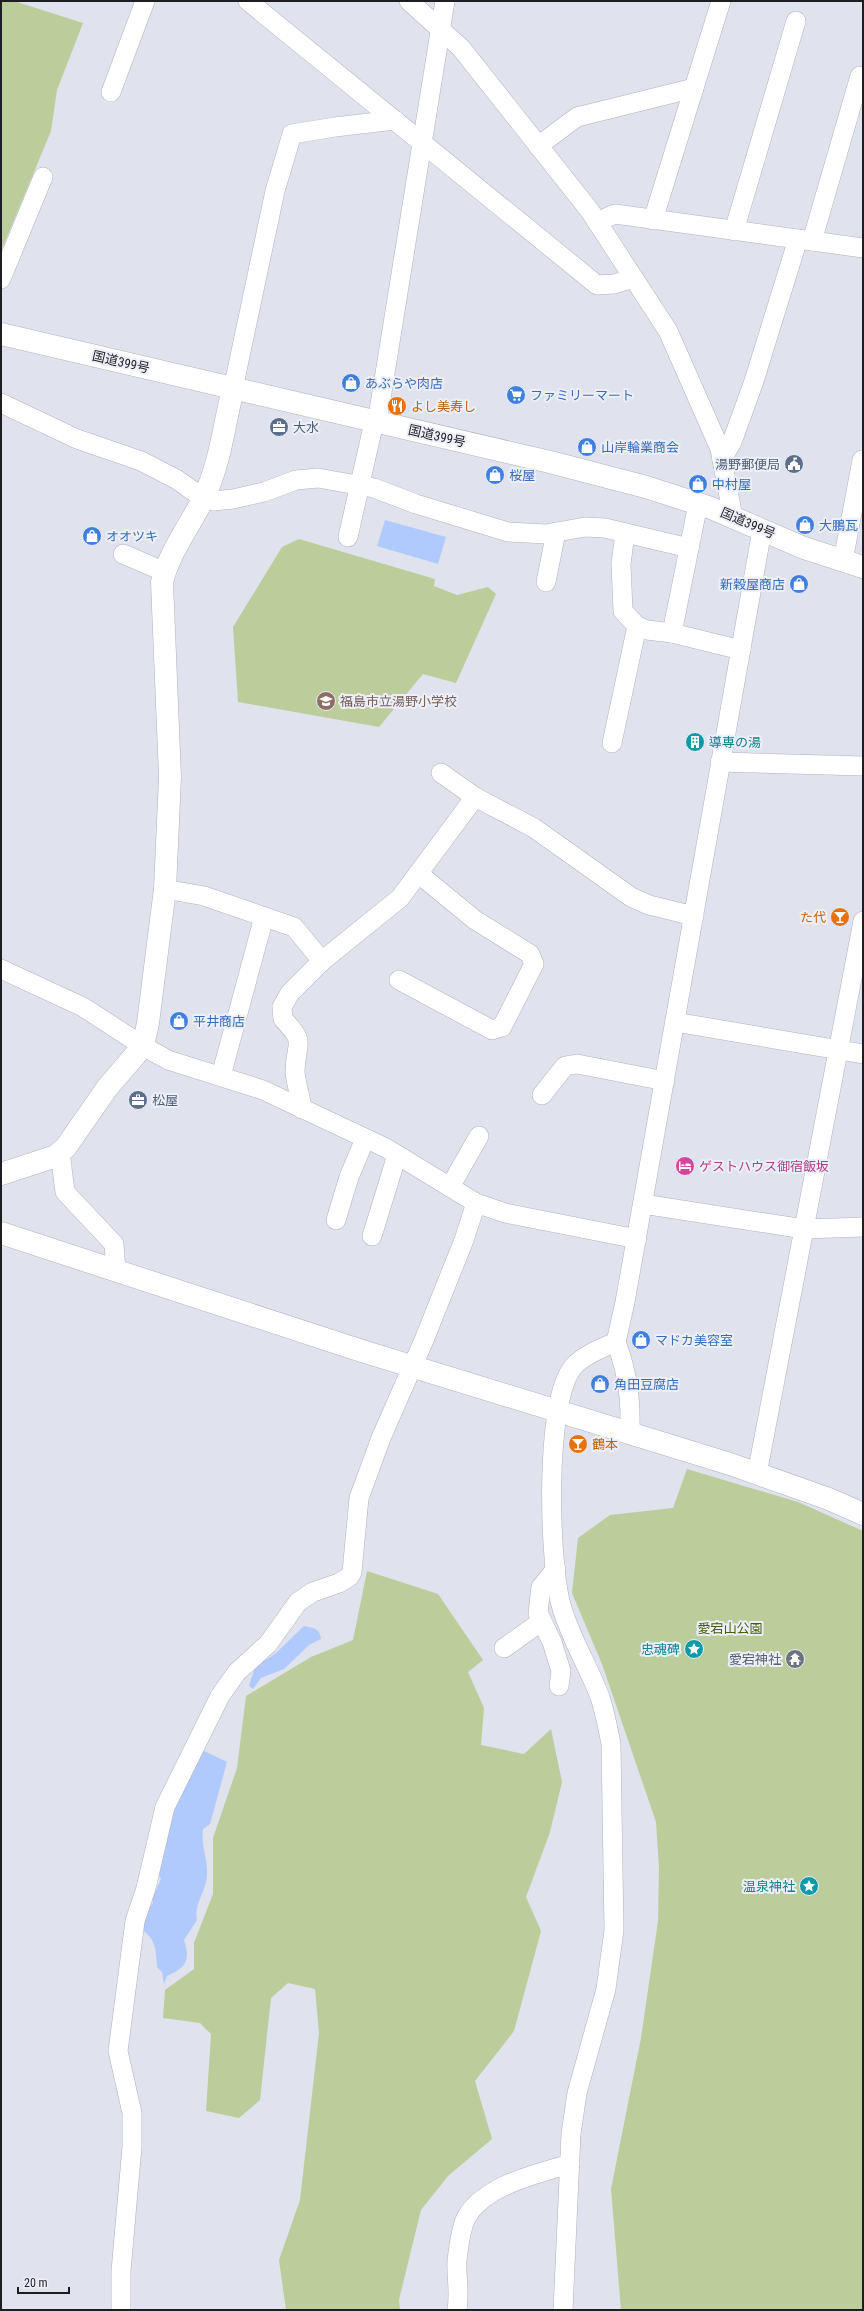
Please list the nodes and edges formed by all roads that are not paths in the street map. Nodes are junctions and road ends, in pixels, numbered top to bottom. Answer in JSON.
{"nodes":[{"id":1,"x":145,"y":1,"type":"edge"},
{"id":2,"x":248,"y":1,"type":"edge"},
{"id":3,"x":409,"y":1,"type":"edge"},
{"id":4,"x":445,"y":1,"type":"edge"},
{"id":5,"x":721,"y":1,"type":"edge"},
{"id":6,"x":796,"y":21,"type":"dead end"},
{"id":7,"x":441,"y":28,"type":"junction"},
{"id":8,"x":860,"y":76,"type":"dead end"},
{"id":9,"x":694,"y":88,"type":"junction"},
{"id":10,"x":110,"y":92,"type":"dead end"},
{"id":11,"x":395,"y":120,"type":"junction"},
{"id":12,"x":422,"y":141,"type":"junction"},
{"id":13,"x":538,"y":146,"type":"junction"},
{"id":14,"x":43,"y":178,"type":"dead end"},
{"id":15,"x":653,"y":220,"type":"junction"},
{"id":16,"x":597,"y":222,"type":"junction"},
{"id":17,"x":734,"y":231,"type":"junction"},
{"id":18,"x":805,"y":240,"type":"junction"},
{"id":19,"x":863,"y":248,"type":"edge"},
{"id":20,"x":634,"y":278,"type":"junction"},
{"id":21,"x":1,"y":279,"type":"edge"},
{"id":22,"x":1,"y":334,"type":"edge"},
{"id":23,"x":233,"y":389,"type":"junction"},
{"id":24,"x":1,"y":403,"type":"edge"},
{"id":25,"x":376,"y":422,"type":"junction"},
{"id":26,"x":722,"y":459,"type":"junction"},
{"id":27,"x":862,"y":460,"type":"edge"},
{"id":28,"x":361,"y":486,"type":"junction"},
{"id":29,"x":203,"y":498,"type":"junction"},
{"id":30,"x":698,"y":504,"type":"junction"},
{"id":31,"x":733,"y":517,"type":"junction"},
{"id":32,"x":762,"y":530,"type":"junction"},
{"id":33,"x":556,"y":532,"type":"junction"},
{"id":34,"x":625,"y":532,"type":"junction"},
{"id":35,"x":348,"y":537,"type":"dead end"},
{"id":36,"x":689,"y":548,"type":"junction"},
{"id":37,"x":122,"y":554,"type":"dead end"},
{"id":38,"x":853,"y":564,"type":"edge"},
{"id":39,"x":165,"y":572,"type":"junction"},
{"id":40,"x":546,"y":582,"type":"dead end"},
{"id":41,"x":637,"y":626,"type":"junction"},
{"id":42,"x":672,"y":633,"type":"junction"},
{"id":43,"x":740,"y":650,"type":"junction"},
{"id":44,"x":612,"y":743,"type":"dead end"},
{"id":45,"x":720,"y":762,"type":"junction"},
{"id":46,"x":863,"y":766,"type":"edge"},
{"id":47,"x":441,"y":773,"type":"dead end"},
{"id":48,"x":475,"y":797,"type":"junction"},
{"id":49,"x":419,"y":874,"type":"junction"},
{"id":50,"x":165,"y":889,"type":"junction"},
{"id":51,"x":694,"y":916,"type":"junction"},
{"id":52,"x":264,"y":917,"type":"junction"},
{"id":53,"x":863,"y":921,"type":"edge"},
{"id":54,"x":322,"y":961,"type":"junction"},
{"id":55,"x":1,"y":969,"type":"edge"},
{"id":56,"x":398,"y":980,"type":"dead end"},
{"id":57,"x":675,"y":1022,"type":"junction"},
{"id":58,"x":143,"y":1046,"type":"junction"},
{"id":59,"x":840,"y":1050,"type":"junction"},
{"id":60,"x":863,"y":1054,"type":"edge"},
{"id":61,"x":221,"y":1076,"type":"junction"},
{"id":62,"x":665,"y":1081,"type":"junction"},
{"id":63,"x":542,"y":1095,"type":"dead end"},
{"id":64,"x":302,"y":1110,"type":"junction"},
{"id":65,"x":479,"y":1136,"type":"dead end"},
{"id":66,"x":365,"y":1139,"type":"junction"},
{"id":67,"x":60,"y":1152,"type":"junction"},
{"id":68,"x":397,"y":1155,"type":"junction"},
{"id":69,"x":1,"y":1174,"type":"edge"},
{"id":70,"x":450,"y":1187,"type":"junction"},
{"id":71,"x":476,"y":1203,"type":"junction"},
{"id":72,"x":643,"y":1204,"type":"junction"},
{"id":73,"x":336,"y":1220,"type":"dead end"},
{"id":74,"x":863,"y":1227,"type":"edge"},
{"id":75,"x":804,"y":1229,"type":"junction"},
{"id":76,"x":1,"y":1233,"type":"edge"},
{"id":77,"x":372,"y":1236,"type":"dead end"},
{"id":78,"x":637,"y":1239,"type":"junction"},
{"id":79,"x":116,"y":1271,"type":"junction"},
{"id":80,"x":616,"y":1342,"type":"junction"},
{"id":81,"x":412,"y":1367,"type":"junction"},
{"id":82,"x":557,"y":1411,"type":"junction"},
{"id":83,"x":630,"y":1434,"type":"junction"},
{"id":84,"x":757,"y":1474,"type":"junction"},
{"id":85,"x":863,"y":1514,"type":"edge"},
{"id":86,"x":556,"y":1569,"type":"junction"},
{"id":87,"x":542,"y":1621,"type":"junction"},
{"id":88,"x":504,"y":1648,"type":"dead end"},
{"id":89,"x":559,"y":1686,"type":"dead end"},
{"id":90,"x":570,"y":2164,"type":"junction"},
{"id":91,"x":457,"y":2309,"type":"dead end"},
{"id":92,"x":121,"y":2310,"type":"edge"},
{"id":93,"x":563,"y":2310,"type":"edge"}],
"edges":[{"from":1,"to":10,"type":"street"},
{"from":2,"to":11,"type":"street"},
{"from":3,"to":7,"type":"street"},
{"from":4,"to":7,"type":"street"},
{"from":5,"to":9,"type":"street"},
{"from":6,"to":17,"type":"street"},
{"from":7,"to":12,"type":"street"},
{"from":7,"to":13,"type":"street"},
{"from":8,"to":18,"type":"street"},
{"from":9,"to":13,"type":"street"},
{"from":9,"to":15,"type":"street"},
{"from":11,"to":12,"type":"street"},
{"from":11,"to":23,"type":"street"},
{"from":12,"to":20,"type":"street"},
{"from":12,"to":25,"type":"street"},
{"from":13,"to":16,"type":"street"},
{"from":14,"to":21,"type":"street"},
{"from":15,"to":16,"type":"street"},
{"from":15,"to":17,"type":"street"},
{"from":16,"to":20,"type":"street"},
{"from":17,"to":18,"type":"street"},
{"from":18,"to":19,"type":"street"},
{"from":18,"to":26,"type":"street"},
{"from":20,"to":26,"type":"street"},
{"from":22,"to":23,"type":"main road","name":"国道399号"},
{"from":23,"to":25,"type":"main road","name":"国道399号"},
{"from":23,"to":29,"type":"main road"},
{"from":24,"to":29,"type":"street"},
{"from":25,"to":28,"type":"street"},
{"from":25,"to":30,"type":"main road","name":"国道399号"},
{"from":26,"to":31,"type":"street"},
{"from":27,"to":38,"type":"street"},
{"from":28,"to":29,"type":"street"},
{"from":28,"to":33,"type":"street"},
{"from":28,"to":35,"type":"street"},
{"from":29,"to":39,"type":"main road"},
{"from":30,"to":31,"type":"main road","name":"国道399号"},
{"from":30,"to":36,"type":"street"},
{"from":31,"to":32,"type":"main road","name":"国道399号"},
{"from":32,"to":38,"type":"main road","name":"国道399号"},
{"from":32,"to":43,"type":"street"},
{"from":33,"to":34,"type":"street"},
{"from":33,"to":40,"type":"street"},
{"from":34,"to":36,"type":"street"},
{"from":34,"to":41,"type":"street"},
{"from":36,"to":42,"type":"street"},
{"from":37,"to":39,"type":"street"},
{"from":39,"to":50,"type":"main road"},
{"from":41,"to":42,"type":"street"},
{"from":41,"to":44,"type":"street"},
{"from":42,"to":43,"type":"street"},
{"from":43,"to":45,"type":"street"},
{"from":45,"to":46,"type":"street"},
{"from":45,"to":51,"type":"street"},
{"from":47,"to":48,"type":"street"},
{"from":48,"to":49,"type":"street"},
{"from":48,"to":51,"type":"street"},
{"from":49,"to":54,"type":"street"},
{"from":49,"to":56,"type":"street"},
{"from":50,"to":52,"type":"street"},
{"from":50,"to":58,"type":"main road"},
{"from":51,"to":57,"type":"street"},
{"from":52,"to":54,"type":"street"},
{"from":52,"to":61,"type":"street"},
{"from":53,"to":59,"type":"street"},
{"from":54,"to":64,"type":"street"},
{"from":55,"to":58,"type":"street"},
{"from":57,"to":59,"type":"street"},
{"from":57,"to":62,"type":"street"},
{"from":58,"to":61,"type":"street"},
{"from":58,"to":67,"type":"main road"},
{"from":59,"to":60,"type":"street"},
{"from":59,"to":75,"type":"street"},
{"from":61,"to":64,"type":"street"},
{"from":62,"to":63,"type":"street"},
{"from":62,"to":72,"type":"street"},
{"from":64,"to":66,"type":"street"},
{"from":65,"to":70,"type":"street"},
{"from":66,"to":68,"type":"street"},
{"from":66,"to":73,"type":"street"},
{"from":67,"to":69,"type":"main road"},
{"from":67,"to":79,"type":"street"},
{"from":68,"to":70,"type":"street"},
{"from":68,"to":77,"type":"street"},
{"from":70,"to":71,"type":"street"},
{"from":71,"to":78,"type":"street"},
{"from":71,"to":81,"type":"street"},
{"from":72,"to":75,"type":"street"},
{"from":72,"to":78,"type":"street"},
{"from":74,"to":75,"type":"street"},
{"from":75,"to":84,"type":"street"},
{"from":76,"to":79,"type":"main road"},
{"from":78,"to":80,"type":"street"},
{"from":79,"to":81,"type":"main road"},
{"from":80,"to":82,"type":"street"},
{"from":80,"to":83,"type":"street"},
{"from":81,"to":82,"type":"main road"},
{"from":81,"to":92,"type":"street"},
{"from":82,"to":83,"type":"main road"},
{"from":82,"to":86,"type":"street"},
{"from":83,"to":84,"type":"main road"},
{"from":84,"to":85,"type":"main road"},
{"from":86,"to":87,"type":"street"},
{"from":86,"to":90,"type":"street"},
{"from":87,"to":88,"type":"street"},
{"from":87,"to":89,"type":"street"},
{"from":90,"to":91,"type":"street"},
{"from":90,"to":93,"type":"street"}]}
